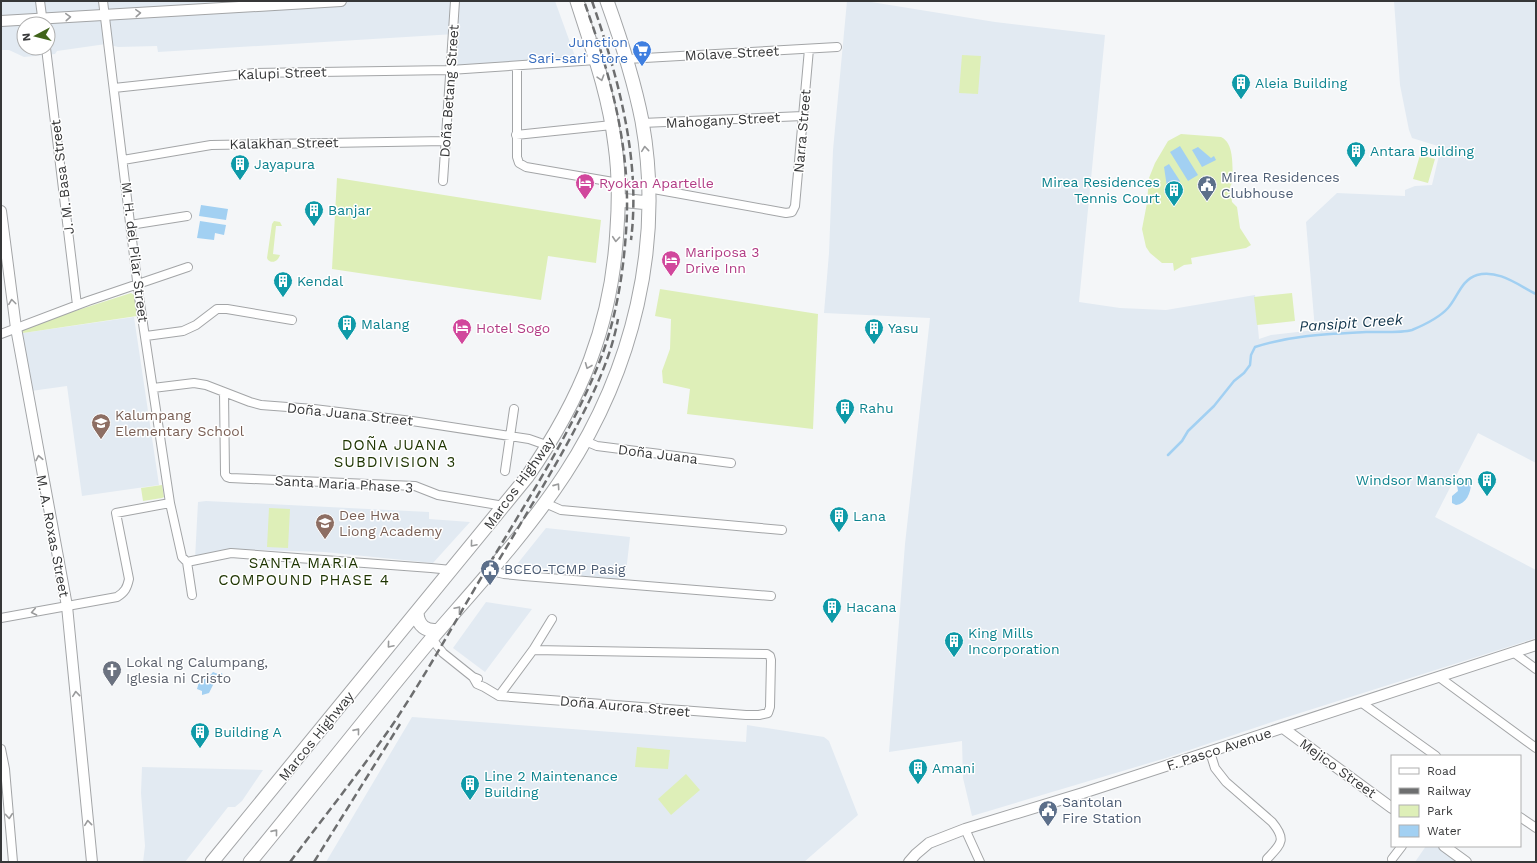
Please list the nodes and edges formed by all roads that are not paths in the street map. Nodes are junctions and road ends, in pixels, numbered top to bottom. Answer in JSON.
{"nodes":[{"id":1,"x":40,"y":1,"type":"edge"},
{"id":2,"x":103,"y":1,"type":"edge"},
{"id":3,"x":341,"y":1,"type":"edge"},
{"id":4,"x":455,"y":1,"type":"edge"},
{"id":5,"x":577,"y":1,"type":"edge"},
{"id":6,"x":612,"y":5,"type":"edge"},
{"id":7,"x":170,"y":6,"type":"edge"},
{"id":8,"x":105,"y":15,"type":"junction"},
{"id":9,"x":42,"y":16,"type":"edge"},
{"id":10,"x":56,"y":20,"type":"edge"},
{"id":11,"x":1,"y":21,"type":"edge"},
{"id":12,"x":16,"y":21,"type":"edge"},
{"id":13,"x":837,"y":47,"type":"dead end"},
{"id":14,"x":809,"y":49,"type":"junction"},
{"id":15,"x":47,"y":56,"type":"edge"},
{"id":16,"x":627,"y":59,"type":"junction"},
{"id":17,"x":596,"y":60,"type":"junction"},
{"id":18,"x":517,"y":66,"type":"junction"},
{"id":19,"x":450,"y":70,"type":"junction"},
{"id":20,"x":114,"y":88,"type":"junction"},
{"id":21,"x":803,"y":116,"type":"junction"},
{"id":22,"x":642,"y":123,"type":"junction"},
{"id":23,"x":612,"y":125,"type":"junction"},
{"id":24,"x":516,"y":135,"type":"junction"},
{"id":25,"x":446,"y":141,"type":"junction"},
{"id":26,"x":123,"y":160,"type":"junction"},
{"id":27,"x":443,"y":181,"type":"dead end"},
{"id":28,"x":619,"y":183,"type":"junction"},
{"id":29,"x":648,"y":188,"type":"junction"},
{"id":30,"x":619,"y":200,"type":"junction"},
{"id":31,"x":648,"y":203,"type":"junction"},
{"id":32,"x":1,"y":211,"type":"edge"},
{"id":33,"x":187,"y":216,"type":"dead end"},
{"id":34,"x":130,"y":225,"type":"junction"},
{"id":35,"x":188,"y":267,"type":"dead end"},
{"id":36,"x":138,"y":285,"type":"junction"},
{"id":37,"x":77,"y":305,"type":"junction"},
{"id":38,"x":292,"y":320,"type":"dead end"},
{"id":39,"x":16,"y":328,"type":"junction"},
{"id":40,"x":1,"y":334,"type":"edge"},
{"id":41,"x":146,"y":336,"type":"junction"},
{"id":42,"x":154,"y":388,"type":"junction"},
{"id":43,"x":224,"y":392,"type":"junction"},
{"id":44,"x":514,"y":409,"type":"dead end"},
{"id":45,"x":511,"y":437,"type":"junction"},
{"id":46,"x":585,"y":441,"type":"junction"},
{"id":47,"x":549,"y":446,"type":"junction"},
{"id":48,"x":731,"y":462,"type":"dead end"},
{"id":49,"x":505,"y":471,"type":"dead end"},
{"id":50,"x":170,"y":503,"type":"junction"},
{"id":51,"x":545,"y":503,"type":"junction"},
{"id":52,"x":504,"y":506,"type":"junction"},
{"id":53,"x":782,"y":530,"type":"dead end"},
{"id":54,"x":187,"y":562,"type":"junction"},
{"id":55,"x":451,"y":570,"type":"junction"},
{"id":56,"x":491,"y":571,"type":"junction"},
{"id":57,"x":192,"y":595,"type":"dead end"},
{"id":58,"x":770,"y":596,"type":"dead end"},
{"id":59,"x":67,"y":606,"type":"junction"},
{"id":60,"x":417,"y":613,"type":"junction"},
{"id":61,"x":1,"y":618,"type":"edge"},
{"id":62,"x":552,"y":619,"type":"dead end"},
{"id":63,"x":406,"y":626,"type":"junction"},
{"id":64,"x":432,"y":638,"type":"junction"},
{"id":65,"x":1536,"y":645,"type":"edge"},
{"id":66,"x":533,"y":650,"type":"junction"},
{"id":67,"x":1513,"y":652,"type":"junction"},
{"id":68,"x":1536,"y":669,"type":"edge"},
{"id":69,"x":1439,"y":677,"type":"junction"},
{"id":70,"x":499,"y":696,"type":"junction"},
{"id":71,"x":1362,"y":702,"type":"junction"},
{"id":72,"x":1283,"y":728,"type":"junction"},
{"id":73,"x":1536,"y":748,"type":"edge"},
{"id":74,"x":1,"y":749,"type":"edge"},
{"id":75,"x":1210,"y":752,"type":"junction"},
{"id":76,"x":1435,"y":755,"type":"edge"},
{"id":77,"x":1391,"y":807,"type":"edge"},
{"id":78,"x":1521,"y":818,"type":"edge"},
{"id":79,"x":1536,"y":828,"type":"edge"},
{"id":80,"x":965,"y":829,"type":"junction"},
{"id":81,"x":1401,"y":847,"type":"edge"},
{"id":82,"x":1445,"y":847,"type":"edge"},
{"id":83,"x":1392,"y":859,"type":"dead end"},
{"id":84,"x":13,"y":862,"type":"edge"},
{"id":85,"x":92,"y":862,"type":"edge"},
{"id":86,"x":212,"y":862,"type":"edge"},
{"id":87,"x":250,"y":862,"type":"edge"},
{"id":88,"x":909,"y":862,"type":"edge"},
{"id":89,"x":980,"y":862,"type":"edge"},
{"id":90,"x":1267,"y":862,"type":"edge"},
{"id":91,"x":1466,"y":862,"type":"edge"}],
"edges":[{"from":1,"to":9,"type":"street"},
{"from":2,"to":8,"type":"street","name":"M. H. del Pilar Street"},
{"from":3,"to":7,"type":"street"},
{"from":4,"to":19,"type":"street","name":"Doña Betang Street"},
{"from":5,"to":17,"type":"main road","name":"Marcos Highway"},
{"from":6,"to":16,"type":"main road","name":"Marcos Highway"},
{"from":8,"to":7,"type":"street","one_way":true},
{"from":10,"to":8,"type":"street","one_way":true},
{"from":8,"to":20,"type":"street","name":"M. H. del Pilar Street"},
{"from":11,"to":12,"type":"street"},
{"from":13,"to":14,"type":"street","name":"Molave Street"},
{"from":14,"to":16,"type":"street","name":"Molave Street"},
{"from":14,"to":21,"type":"street","name":"Narra Street"},
{"from":15,"to":37,"type":"street","name":"J. M. Basa Street"},
{"from":16,"to":22,"type":"main road","name":"Marcos Highway"},
{"from":17,"to":18,"type":"street"},
{"from":17,"to":23,"type":"main road","name":"Marcos Highway","one_way":true},
{"from":18,"to":19,"type":"street"},
{"from":18,"to":24,"type":"street"},
{"from":19,"to":20,"type":"street","name":"Kalupi Street"},
{"from":19,"to":25,"type":"street","name":"Doña Betang Street"},
{"from":20,"to":26,"type":"street","name":"M. H. del Pilar Street"},
{"from":21,"to":22,"type":"street","name":"Mahogany Street"},
{"from":21,"to":29,"type":"street","name":"Narra Street"},
{"from":29,"to":22,"type":"main road","name":"Marcos Highway","one_way":true},
{"from":23,"to":24,"type":"street"},
{"from":23,"to":28,"type":"main road","name":"Marcos Highway"},
{"from":24,"to":28,"type":"street"},
{"from":25,"to":26,"type":"street","name":"Kalakhan Street"},
{"from":25,"to":27,"type":"street","name":"Doña Betang Street"},
{"from":26,"to":34,"type":"street","name":"M. H. del Pilar Street"},
{"from":28,"to":30,"type":"main road","name":"Marcos Highway"},
{"from":29,"to":31,"type":"main road","name":"Marcos Highway"},
{"from":30,"to":31,"type":"main road"},
{"from":30,"to":47,"type":"main road","name":"Marcos Highway","one_way":true},
{"from":31,"to":46,"type":"main road","name":"Marcos Highway"},
{"from":39,"to":32,"type":"street","name":"M. A. Roxas Street","one_way":true},
{"from":33,"to":34,"type":"street"},
{"from":34,"to":36,"type":"street","name":"M. H. del Pilar Street"},
{"from":35,"to":36,"type":"street"},
{"from":36,"to":37,"type":"street"},
{"from":36,"to":41,"type":"street","name":"M. H. del Pilar Street"},
{"from":37,"to":39,"type":"street"},
{"from":38,"to":41,"type":"street"},
{"from":39,"to":40,"type":"street"},
{"from":59,"to":39,"type":"street","name":"M. A. Roxas Street","one_way":true},
{"from":41,"to":42,"type":"street","name":"M. H. del Pilar Street"},
{"from":42,"to":43,"type":"street","name":"Doña Juana Street"},
{"from":42,"to":50,"type":"street","name":"M. H. del Pilar Street"},
{"from":43,"to":45,"type":"street","name":"Doña Juana Street"},
{"from":43,"to":52,"type":"street","name":"Santa Maria Phase 3"},
{"from":44,"to":45,"type":"street"},
{"from":45,"to":47,"type":"street","name":"Doña Juana Street"},
{"from":45,"to":49,"type":"street"},
{"from":46,"to":48,"type":"street","name":"Doña Juana"},
{"from":51,"to":46,"type":"main road","name":"Marcos Highway","one_way":true},
{"from":47,"to":52,"type":"main road","name":"Marcos Highway"},
{"from":50,"to":54,"type":"street","name":"M. H. del Pilar Street"},
{"from":50,"to":59,"type":"street"},
{"from":51,"to":53,"type":"street"},
{"from":51,"to":56,"type":"main road","name":"Marcos Highway"},
{"from":52,"to":55,"type":"main road","name":"Marcos Highway","one_way":true},
{"from":54,"to":55,"type":"street"},
{"from":54,"to":57,"type":"street","name":"M. H. del Pilar Street"},
{"from":55,"to":60,"type":"main road","name":"Marcos Highway"},
{"from":56,"to":58,"type":"street"},
{"from":64,"to":56,"type":"main road","name":"Marcos Highway","one_way":true},
{"from":59,"to":61,"type":"street","one_way":true},
{"from":85,"to":59,"type":"street","name":"M. A. Roxas Street","one_way":true},
{"from":60,"to":63,"type":"main road","name":"Marcos Highway"},
{"from":60,"to":64,"type":"main road"},
{"from":62,"to":66,"type":"street"},
{"from":63,"to":64,"type":"main road"},
{"from":63,"to":86,"type":"main road","name":"Marcos Highway","one_way":true},
{"from":64,"to":70,"type":"street","name":"Doña Aurora Street"},
{"from":87,"to":64,"type":"main road","name":"Marcos Highway","one_way":true},
{"from":65,"to":67,"type":"street","name":"F. Pasco Avenue"},
{"from":66,"to":70,"type":"street"},
{"from":66,"to":70,"type":"street","name":"Doña Aurora Street"},
{"from":67,"to":68,"type":"street"},
{"from":67,"to":69,"type":"street","name":"F. Pasco Avenue"},
{"from":69,"to":71,"type":"street","name":"F. Pasco Avenue"},
{"from":69,"to":73,"type":"street"},
{"from":71,"to":72,"type":"street","name":"F. Pasco Avenue"},
{"from":71,"to":76,"type":"street"},
{"from":72,"to":75,"type":"street","name":"F. Pasco Avenue"},
{"from":72,"to":77,"type":"street","name":"Mejico Street"},
{"from":74,"to":84,"type":"street","one_way":true},
{"from":75,"to":80,"type":"street","name":"F. Pasco Avenue"},
{"from":75,"to":90,"type":"street"},
{"from":78,"to":79,"type":"street"},
{"from":80,"to":88,"type":"street","name":"F. Pasco Avenue"},
{"from":80,"to":89,"type":"street"},
{"from":81,"to":83,"type":"street"},
{"from":82,"to":91,"type":"street"}]}
